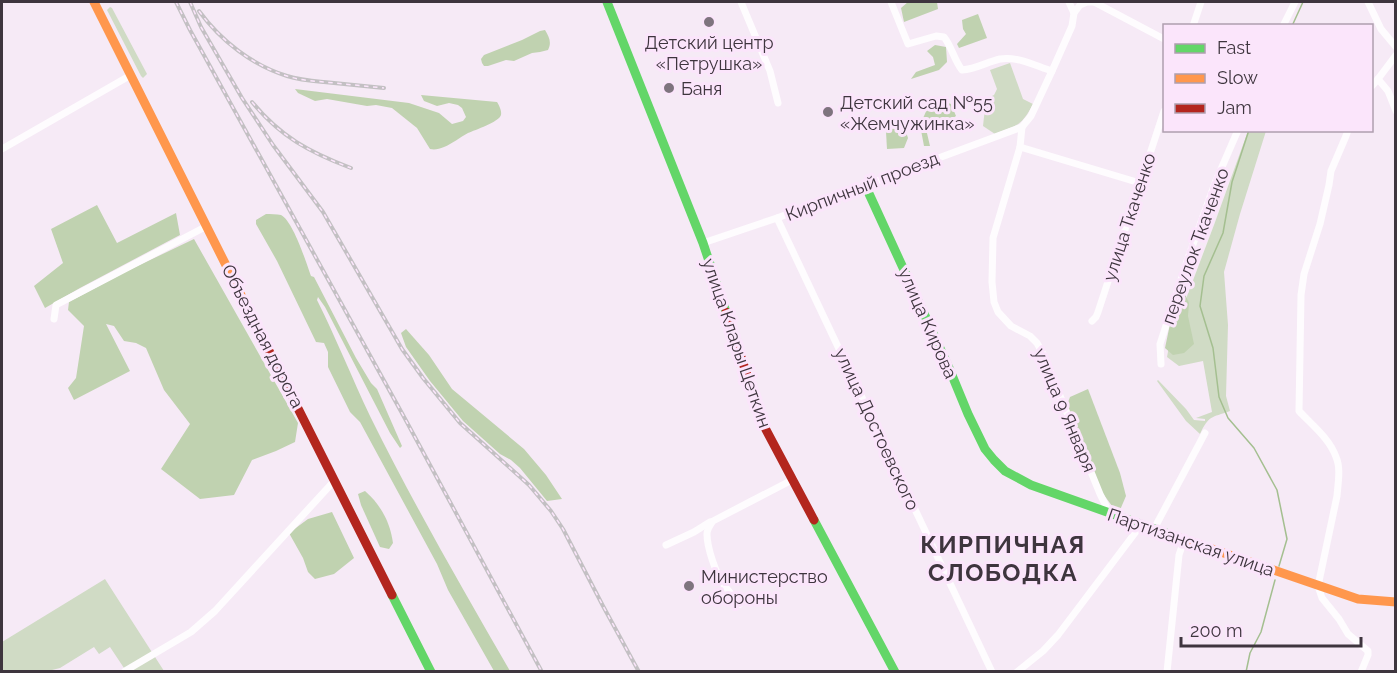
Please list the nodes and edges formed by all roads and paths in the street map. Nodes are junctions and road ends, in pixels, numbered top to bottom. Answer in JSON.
{"nodes":[{"id":1,"x":93,"y":2,"type":"edge"},
{"id":2,"x":607,"y":2,"type":"edge"},
{"id":3,"x":741,"y":2,"type":"edge"},
{"id":4,"x":892,"y":2,"type":"edge"},
{"id":5,"x":1069,"y":2,"type":"edge"},
{"id":6,"x":1093,"y":2,"type":"edge"},
{"id":7,"x":1201,"y":2,"type":"edge"},
{"id":8,"x":1295,"y":2,"type":"edge"},
{"id":9,"x":1368,"y":2,"type":"edge"},
{"id":10,"x":1074,"y":13,"type":"junction"},
{"id":11,"x":1194,"y":24,"type":"edge"},
{"id":12,"x":1284,"y":24,"type":"edge"},
{"id":13,"x":1163,"y":38,"type":"edge"},
{"id":14,"x":1395,"y":47,"type":"edge"},
{"id":15,"x":1395,"y":55,"type":"edge"},
{"id":16,"x":1052,"y":71,"type":"junction"},
{"id":17,"x":130,"y":75,"type":"junction"},
{"id":18,"x":1378,"y":79,"type":"junction"},
{"id":19,"x":1373,"y":84,"type":"edge"},
{"id":20,"x":778,"y":103,"type":"dead end"},
{"id":21,"x":1395,"y":111,"type":"edge"},
{"id":22,"x":1163,"y":114,"type":"edge"},
{"id":23,"x":1022,"y":127,"type":"junction"},
{"id":24,"x":1237,"y":132,"type":"edge"},
{"id":25,"x":1347,"y":132,"type":"edge"},
{"id":26,"x":1020,"y":147,"type":"junction"},
{"id":27,"x":2,"y":149,"type":"edge"},
{"id":28,"x":1140,"y":183,"type":"junction"},
{"id":29,"x":865,"y":185,"type":"junction"},
{"id":30,"x":777,"y":218,"type":"junction"},
{"id":31,"x":207,"y":226,"type":"junction"},
{"id":32,"x":703,"y":243,"type":"junction"},
{"id":33,"x":54,"y":319,"type":"dead end"},
{"id":34,"x":1092,"y":321,"type":"dead end"},
{"id":35,"x":1161,"y":364,"type":"dead end"},
{"id":36,"x":1205,"y":433,"type":"dead end"},
{"id":37,"x":994,"y":460,"type":"joint"},
{"id":38,"x":794,"y":479,"type":"junction"},
{"id":39,"x":334,"y":480,"type":"junction"},
{"id":40,"x":1110,"y":514,"type":"junction"},
{"id":41,"x":713,"y":521,"type":"junction"},
{"id":42,"x":1141,"y":525,"type":"junction"},
{"id":43,"x":1154,"y":529,"type":"junction"},
{"id":44,"x":1184,"y":540,"type":"junction"},
{"id":45,"x":666,"y":545,"type":"dead end"},
{"id":46,"x":1318,"y":586,"type":"junction"},
{"id":47,"x":1394,"y":600,"type":"edge"},
{"id":48,"x":740,"y":604,"type":"dead end"},
{"id":49,"x":125,"y":671,"type":"edge"},
{"id":50,"x":431,"y":672,"type":"edge"},
{"id":51,"x":895,"y":672,"type":"edge"},
{"id":52,"x":992,"y":672,"type":"edge"},
{"id":53,"x":1017,"y":672,"type":"edge"},
{"id":54,"x":1167,"y":672,"type":"edge"},
{"id":55,"x":1361,"y":672,"type":"edge"}],
"edges":[{"from":1,"to":17,"type":"street","name":"Объездная дорога"},
{"from":2,"to":32,"type":"street","name":"улица Клары Цеткин"},
{"from":3,"to":20,"type":"street"},
{"from":4,"to":16,"type":"street"},
{"from":5,"to":10,"type":"street"},
{"from":6,"to":10,"type":"street","name":"улица 9 Января"},
{"from":6,"to":13,"type":"street"},
{"from":7,"to":11,"type":"street"},
{"from":8,"to":12,"type":"street"},
{"from":9,"to":14,"type":"street"},
{"from":10,"to":16,"type":"street","name":"улица 9 Января"},
{"from":15,"to":18,"type":"street"},
{"from":16,"to":23,"type":"street","name":"улица 9 Января"},
{"from":17,"to":27,"type":"street"},
{"from":17,"to":31,"type":"street","name":"Объездная дорога"},
{"from":18,"to":19,"type":"street"},
{"from":18,"to":21,"type":"street"},
{"from":22,"to":28,"type":"street","name":"улица Ткаченко"},
{"from":23,"to":26,"type":"street","name":"улица 9 Января"},
{"from":23,"to":29,"type":"street","name":"Кирпичный проезд"},
{"from":24,"to":35,"type":"street","name":"переулок Ткаченко"},
{"from":25,"to":46,"type":"street"},
{"from":26,"to":28,"type":"street"},
{"from":26,"to":40,"type":"street","name":"улица 9 Января"},
{"from":28,"to":34,"type":"street","name":"улица Ткаченко"},
{"from":29,"to":30,"type":"street","name":"Кирпичный проезд"},
{"from":29,"to":37,"type":"street","name":"улица Кирова"},
{"from":30,"to":32,"type":"street","name":"Кирпичный проезд"},
{"from":30,"to":52,"type":"street","name":"улица Достоевского"},
{"from":31,"to":33,"type":"street"},
{"from":31,"to":39,"type":"street","name":"Объездная дорога"},
{"from":32,"to":38,"type":"street","name":"улица Клары Цеткин"},
{"from":36,"to":43,"type":"street"},
{"from":37,"to":40,"type":"street","name":"Партизанская улица"},
{"from":38,"to":41,"type":"street"},
{"from":38,"to":51,"type":"street","name":"улица Клары Цеткин"},
{"from":39,"to":49,"type":"street"},
{"from":39,"to":50,"type":"street","name":"Объездная дорога"},
{"from":40,"to":42,"type":"street","name":"Партизанская улица"},
{"from":41,"to":45,"type":"street"},
{"from":41,"to":48,"type":"street"},
{"from":42,"to":43,"type":"street","name":"Партизанская улица"},
{"from":42,"to":53,"type":"street"},
{"from":43,"to":44,"type":"street","name":"Партизанская улица"},
{"from":44,"to":46,"type":"street","name":"Партизанская улица"},
{"from":44,"to":54,"type":"street"},
{"from":46,"to":47,"type":"street","name":"Партизанская улица"},
{"from":46,"to":55,"type":"street"}]}
